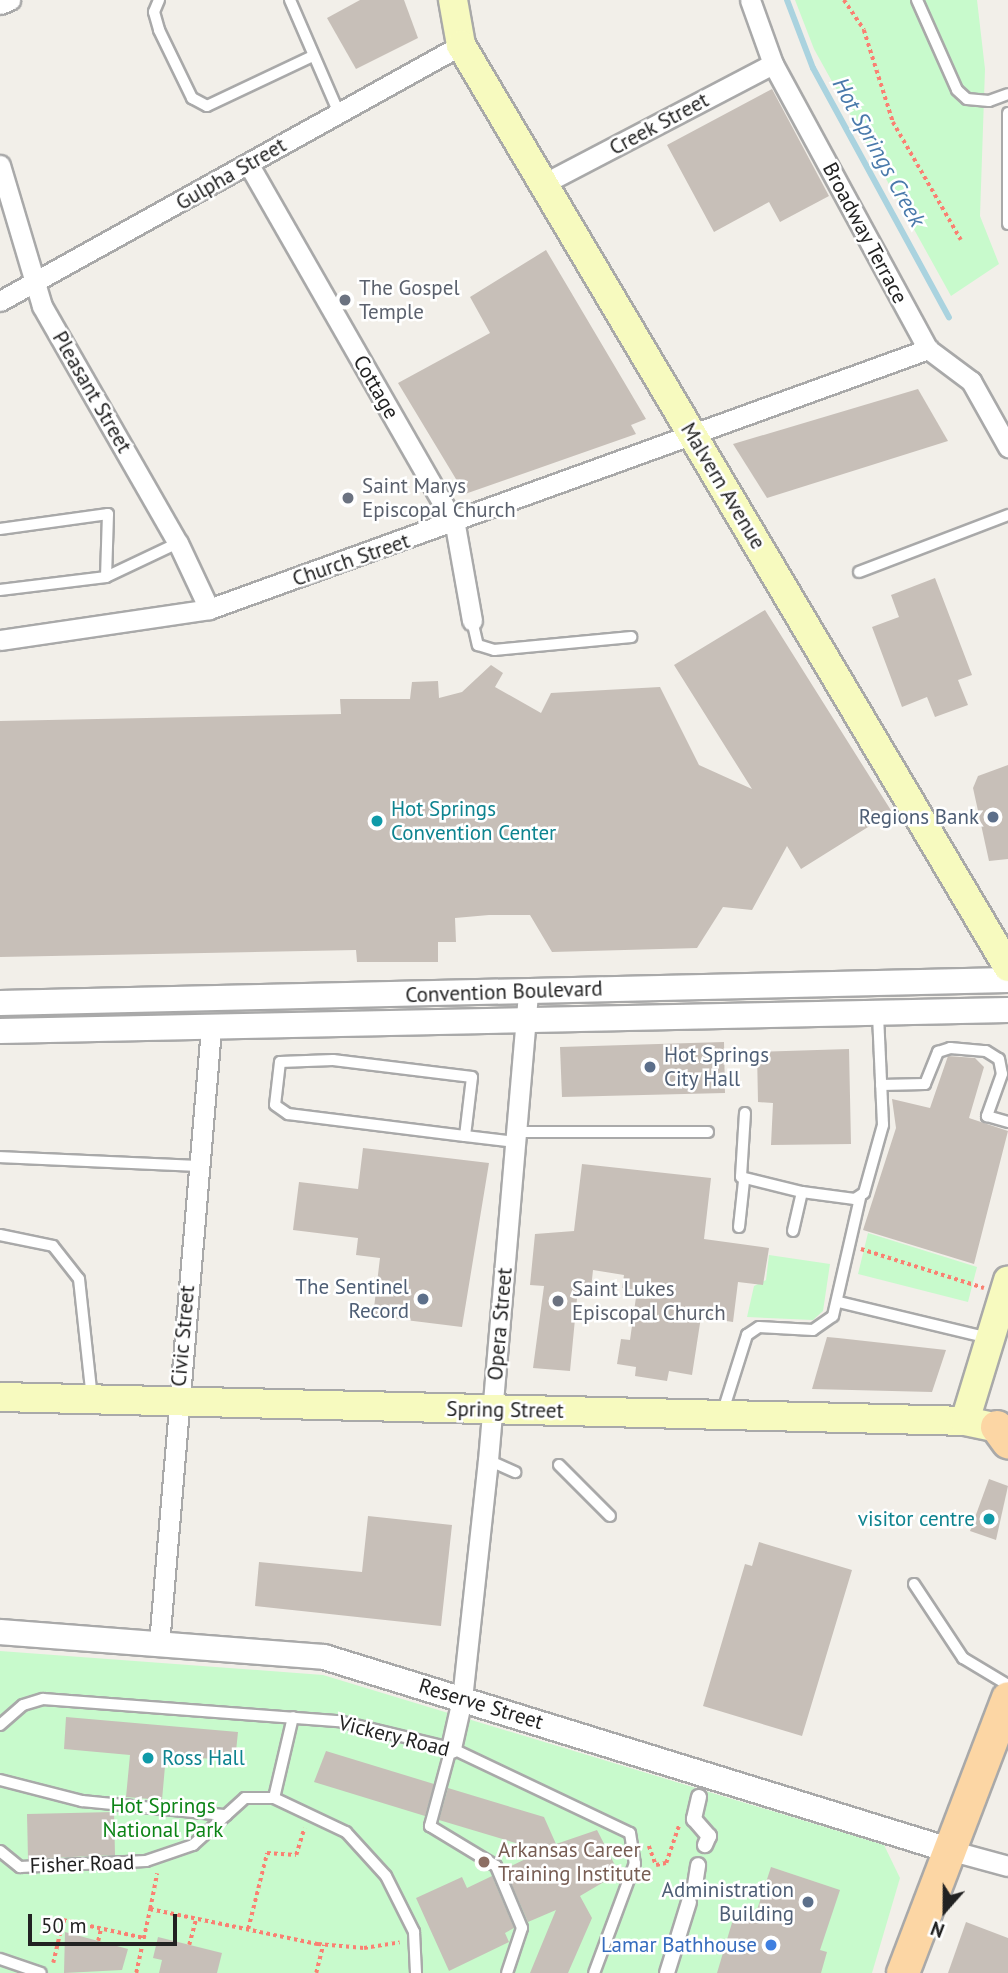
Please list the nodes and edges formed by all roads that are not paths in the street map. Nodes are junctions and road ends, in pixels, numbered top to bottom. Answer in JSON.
{"nodes":[{"id":1,"x":10,"y":0,"type":"edge"},
{"id":2,"x":159,"y":0,"type":"edge"},
{"id":3,"x":290,"y":0,"type":"edge"},
{"id":4,"x":453,"y":0,"type":"edge"},
{"id":5,"x":750,"y":0,"type":"edge"},
{"id":6,"x":917,"y":0,"type":"edge"},
{"id":7,"x":0,"y":4,"type":"edge"},
{"id":8,"x":461,"y":45,"type":"junction"},
{"id":9,"x":313,"y":56,"type":"junction"},
{"id":10,"x":773,"y":64,"type":"junction"},
{"id":11,"x":1008,"y":94,"type":"edge"},
{"id":12,"x":338,"y":111,"type":"junction"},
{"id":13,"x":1008,"y":113,"type":"edge"},
{"id":14,"x":0,"y":165,"type":"edge"},
{"id":15,"x":249,"y":165,"type":"junction"},
{"id":16,"x":545,"y":183,"type":"junction"},
{"id":17,"x":1008,"y":224,"type":"edge"},
{"id":18,"x":35,"y":284,"type":"junction"},
{"id":19,"x":0,"y":301,"type":"edge"},
{"id":20,"x":928,"y":349,"type":"junction"},
{"id":21,"x":693,"y":436,"type":"junction"},
{"id":22,"x":1008,"y":447,"type":"edge"},
{"id":23,"x":1008,"y":515,"type":"edge"},
{"id":24,"x":455,"y":525,"type":"junction"},
{"id":25,"x":0,"y":528,"type":"edge"},
{"id":26,"x":178,"y":543,"type":"junction"},
{"id":27,"x":859,"y":572,"type":"dead end"},
{"id":28,"x":106,"y":577,"type":"junction"},
{"id":29,"x":0,"y":590,"type":"edge"},
{"id":30,"x":209,"y":609,"type":"junction"},
{"id":31,"x":472,"y":620,"type":"joint"},
{"id":32,"x":631,"y":637,"type":"dead end"},
{"id":33,"x":0,"y":640,"type":"edge"},
{"id":34,"x":1008,"y":967,"type":"edge"},
{"id":35,"x":1008,"y":980,"type":"edge"},
{"id":36,"x":528,"y":990,"type":"junction"},
{"id":37,"x":0,"y":1003,"type":"edge"},
{"id":38,"x":1008,"y":1010,"type":"edge"},
{"id":39,"x":878,"y":1013,"type":"junction"},
{"id":40,"x":526,"y":1021,"type":"junction"},
{"id":41,"x":211,"y":1028,"type":"junction"},
{"id":42,"x":0,"y":1031,"type":"edge"},
{"id":43,"x":881,"y":1085,"type":"junction"},
{"id":44,"x":745,"y":1112,"type":"dead end"},
{"id":45,"x":1008,"y":1122,"type":"edge"},
{"id":46,"x":708,"y":1132,"type":"dead end"},
{"id":47,"x":465,"y":1136,"type":"junction"},
{"id":48,"x":516,"y":1137,"type":"junction"},
{"id":49,"x":0,"y":1157,"type":"edge"},
{"id":50,"x":198,"y":1166,"type":"junction"},
{"id":51,"x":744,"y":1181,"type":"junction"},
{"id":52,"x":802,"y":1192,"type":"junction"},
{"id":53,"x":860,"y":1198,"type":"junction"},
{"id":54,"x":739,"y":1227,"type":"dead end"},
{"id":55,"x":793,"y":1231,"type":"dead end"},
{"id":56,"x":0,"y":1235,"type":"edge"},
{"id":57,"x":1006,"y":1287,"type":"edge"},
{"id":58,"x":839,"y":1302,"type":"junction"},
{"id":59,"x":990,"y":1338,"type":"junction"},
{"id":60,"x":0,"y":1397,"type":"edge"},
{"id":61,"x":93,"y":1399,"type":"junction"},
{"id":62,"x":177,"y":1401,"type":"junction"},
{"id":63,"x":492,"y":1410,"type":"junction"},
{"id":64,"x":722,"y":1415,"type":"junction"},
{"id":65,"x":965,"y":1421,"type":"junction"},
{"id":66,"x":1004,"y":1433,"type":"edge"},
{"id":67,"x":488,"y":1460,"type":"junction"},
{"id":68,"x":559,"y":1465,"type":"dead end"},
{"id":69,"x":515,"y":1472,"type":"dead end"},
{"id":70,"x":610,"y":1516,"type":"dead end"},
{"id":71,"x":914,"y":1584,"type":"dead end"},
{"id":72,"x":0,"y":1632,"type":"edge"},
{"id":73,"x":159,"y":1644,"type":"junction"},
{"id":74,"x":462,"y":1699,"type":"junction"},
{"id":75,"x":1007,"y":1703,"type":"edge"},
{"id":76,"x":293,"y":1717,"type":"junction"},
{"id":77,"x":0,"y":1724,"type":"edge"},
{"id":78,"x":451,"y":1748,"type":"junction"},
{"id":79,"x":0,"y":1780,"type":"edge"},
{"id":80,"x":699,"y":1797,"type":"dead end"},
{"id":81,"x":274,"y":1798,"type":"junction"},
{"id":82,"x":226,"y":1815,"type":"junction"},
{"id":83,"x":711,"y":1840,"type":"dead end"},
{"id":84,"x":948,"y":1850,"type":"junction"},
{"id":85,"x":0,"y":1851,"type":"edge"},
{"id":86,"x":698,"y":1865,"type":"dead end"},
{"id":87,"x":1008,"y":1866,"type":"edge"},
{"id":88,"x":695,"y":1885,"type":"dead end"},
{"id":89,"x":689,"y":1902,"type":"dead end"},
{"id":90,"x":0,"y":1959,"type":"edge"},
{"id":91,"x":41,"y":1973,"type":"edge"},
{"id":92,"x":416,"y":1973,"type":"edge"},
{"id":93,"x":507,"y":1973,"type":"edge"},
{"id":94,"x":594,"y":1973,"type":"edge"},
{"id":95,"x":667,"y":1973,"type":"edge"},
{"id":96,"x":903,"y":1973,"type":"edge"}],
"edges":[{"from":1,"to":7,"type":"street"},
{"from":2,"to":9,"type":"lane"},
{"from":3,"to":9,"type":"lane"},
{"from":4,"to":8,"type":"main road","name":"Malvern Avenue"},
{"from":5,"to":10,"type":"street","name":"Broadway Terrace"},
{"from":6,"to":11,"type":"lane"},
{"from":8,"to":12,"type":"street","name":"Gulpha Street"},
{"from":8,"to":16,"type":"main road","name":"Malvern Avenue"},
{"from":9,"to":12,"type":"lane"},
{"from":10,"to":16,"type":"street","name":"Creek Street"},
{"from":10,"to":20,"type":"street","name":"Broadway Terrace"},
{"from":12,"to":15,"type":"street","name":"Gulpha Street"},
{"from":13,"to":17,"type":"lane"},
{"from":14,"to":18,"type":"street","name":"Pleasant Street"},
{"from":15,"to":18,"type":"street","name":"Gulpha Street"},
{"from":15,"to":24,"type":"street","name":"Cottage"},
{"from":16,"to":21,"type":"main road","name":"Malvern Avenue"},
{"from":18,"to":19,"type":"street","name":"Gulpha Street"},
{"from":18,"to":26,"type":"street","name":"Pleasant Street"},
{"from":20,"to":21,"type":"street","name":"Church Street"},
{"from":20,"to":22,"type":"street","name":"Broadway Terrace"},
{"from":21,"to":24,"type":"street","name":"Church Street"},
{"from":21,"to":34,"type":"main road","name":"Malvern Avenue"},
{"from":23,"to":27,"type":"lane"},
{"from":24,"to":30,"type":"street","name":"Church Street"},
{"from":24,"to":31,"type":"street","name":"Cottage"},
{"from":25,"to":28,"type":"lane"},
{"from":26,"to":28,"type":"lane"},
{"from":26,"to":30,"type":"street","name":"Pleasant Street"},
{"from":28,"to":29,"type":"lane"},
{"from":30,"to":33,"type":"street","name":"Church Street"},
{"from":31,"to":32,"type":"lane"},
{"from":35,"to":36,"type":"street","name":"Convention Boulevard"},
{"from":36,"to":37,"type":"street","name":"Convention Boulevard"},
{"from":36,"to":40,"type":"street","name":"Opera Street"},
{"from":38,"to":39,"type":"street","name":"Convention Boulevard"},
{"from":39,"to":40,"type":"street","name":"Convention Boulevard"},
{"from":39,"to":43,"type":"lane"},
{"from":40,"to":41,"type":"street","name":"Convention Boulevard"},
{"from":40,"to":48,"type":"street","name":"Opera Street"},
{"from":41,"to":42,"type":"street","name":"Convention Boulevard"},
{"from":41,"to":50,"type":"street","name":"Civic Street"},
{"from":43,"to":45,"type":"lane"},
{"from":43,"to":53,"type":"lane"},
{"from":44,"to":51,"type":"lane"},
{"from":46,"to":48,"type":"lane"},
{"from":47,"to":47,"type":"lane"},
{"from":47,"to":48,"type":"lane"},
{"from":48,"to":63,"type":"street","name":"Opera Street"},
{"from":49,"to":50,"type":"lane"},
{"from":50,"to":62,"type":"street","name":"Civic Street"},
{"from":51,"to":52,"type":"lane"},
{"from":51,"to":54,"type":"lane"},
{"from":52,"to":53,"type":"lane"},
{"from":52,"to":55,"type":"lane"},
{"from":53,"to":58,"type":"lane"},
{"from":56,"to":61,"type":"lane"},
{"from":57,"to":59,"type":"main road"},
{"from":58,"to":59,"type":"lane"},
{"from":58,"to":64,"type":"lane"},
{"from":59,"to":65,"type":"main road"},
{"from":60,"to":61,"type":"main road","name":"Spring Street"},
{"from":61,"to":62,"type":"main road","name":"Spring Street"},
{"from":62,"to":63,"type":"main road","name":"Spring Street"},
{"from":62,"to":73,"type":"street","name":"Civic Street"},
{"from":63,"to":64,"type":"main road","name":"Spring Street"},
{"from":63,"to":67,"type":"street","name":"Opera Street"},
{"from":64,"to":65,"type":"main road","name":"Spring Street"},
{"from":65,"to":66,"type":"main road","name":"Spring Street"},
{"from":67,"to":69,"type":"lane"},
{"from":67,"to":74,"type":"street","name":"Opera Street"},
{"from":68,"to":70,"type":"lane"},
{"from":71,"to":75,"type":"lane"},
{"from":72,"to":73,"type":"street","name":"Reserve Street"},
{"from":73,"to":74,"type":"street","name":"Reserve Street"},
{"from":74,"to":78,"type":"street","name":"Opera Street"},
{"from":74,"to":84,"type":"street","name":"Reserve Street"},
{"from":75,"to":84,"type":"main road"},
{"from":76,"to":77,"type":"lane","name":"Vickery Road"},
{"from":76,"to":78,"type":"lane","name":"Vickery Road"},
{"from":76,"to":81,"type":"lane"},
{"from":78,"to":93,"type":"lane"},
{"from":78,"to":94,"type":"lane","name":"Vickery Road"},
{"from":79,"to":82,"type":"lane"},
{"from":80,"to":83,"type":"street"},
{"from":81,"to":82,"type":"lane","name":"Fisher Road"},
{"from":81,"to":92,"type":"lane"},
{"from":82,"to":85,"type":"lane","name":"Fisher Road"},
{"from":84,"to":87,"type":"street"},
{"from":84,"to":96,"type":"main road"},
{"from":86,"to":88,"type":"street"},
{"from":89,"to":95,"type":"street"},
{"from":90,"to":91,"type":"lane"}]}
